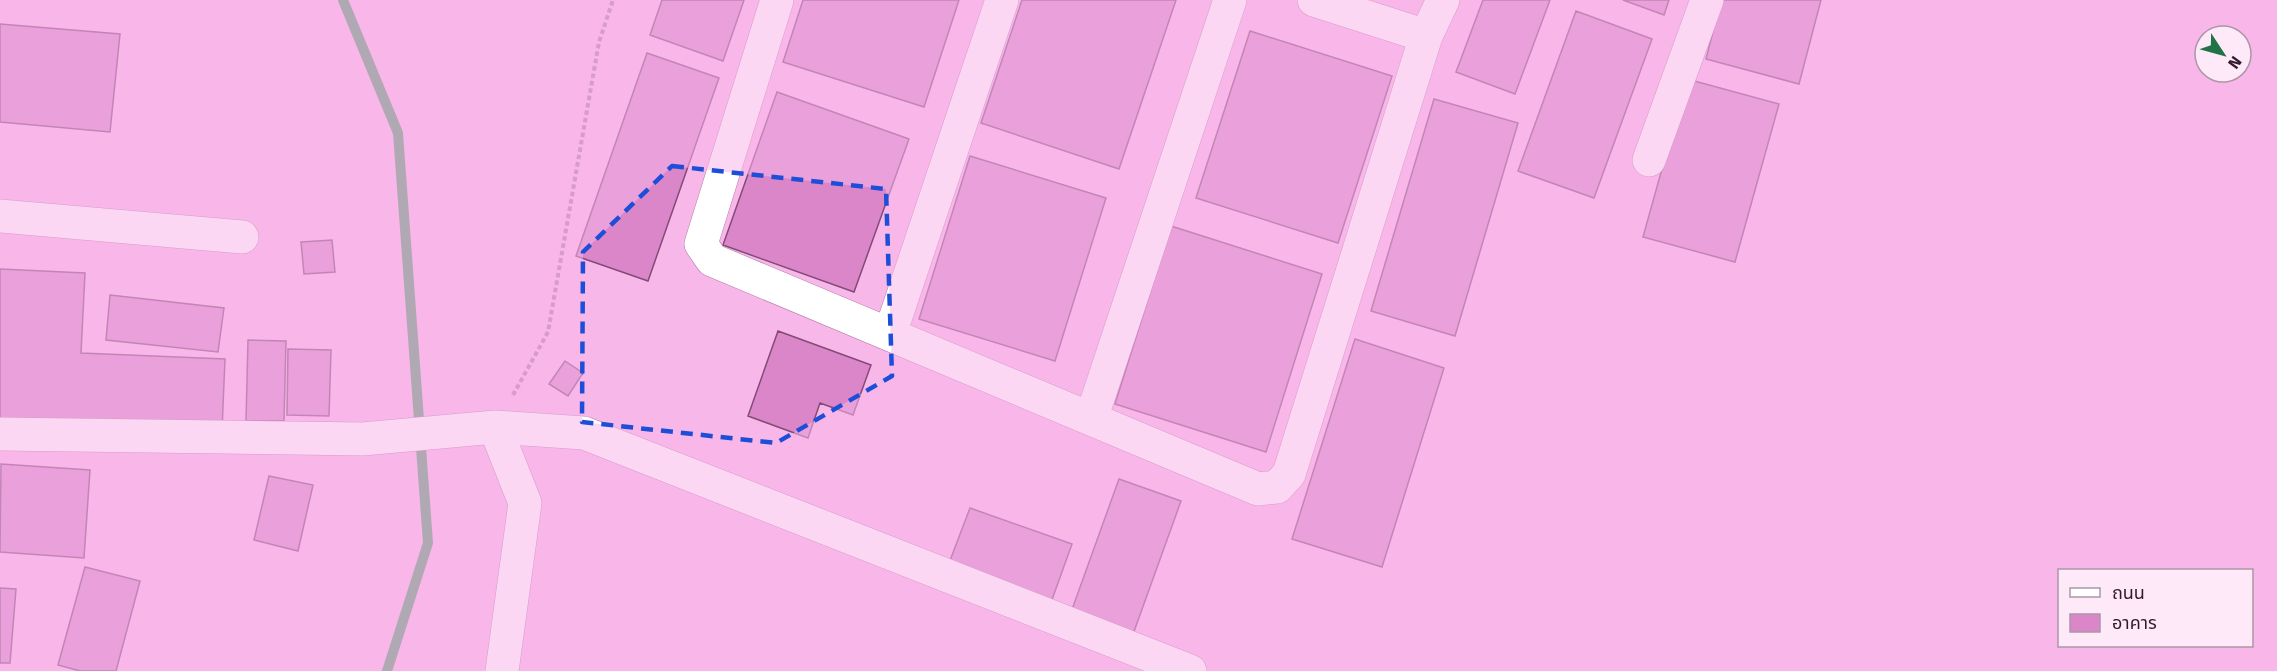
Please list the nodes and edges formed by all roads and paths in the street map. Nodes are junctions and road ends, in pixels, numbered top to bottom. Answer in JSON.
{"nodes":[{"id":1,"x":613,"y":0,"type":"edge"},
{"id":2,"x":777,"y":0,"type":"edge"},
{"id":3,"x":1002,"y":0,"type":"edge"},
{"id":4,"x":1230,"y":0,"type":"edge"},
{"id":5,"x":1314,"y":0,"type":"edge"},
{"id":6,"x":1443,"y":0,"type":"edge"},
{"id":7,"x":1707,"y":0,"type":"edge"},
{"id":8,"x":1426,"y":36,"type":"junction"},
{"id":9,"x":1649,"y":160,"type":"dead end"},
{"id":10,"x":0,"y":216,"type":"edge"},
{"id":11,"x":242,"y":237,"type":"dead end"},
{"id":12,"x":890,"y":334,"type":"junction"},
{"id":13,"x":1091,"y":419,"type":"junction"},
{"id":14,"x":495,"y":427,"type":"junction"},
{"id":15,"x":0,"y":434,"type":"edge"},
{"id":16,"x":502,"y":671,"type":"edge"},
{"id":17,"x":1190,"y":671,"type":"edge"}],
"edges":[{"from":1,"to":14,"type":"path"},
{"from":2,"to":12,"type":"street"},
{"from":3,"to":12,"type":"street"},
{"from":4,"to":13,"type":"street"},
{"from":5,"to":8,"type":"street"},
{"from":6,"to":8,"type":"street"},
{"from":7,"to":9,"type":"street"},
{"from":8,"to":13,"type":"street"},
{"from":10,"to":11,"type":"street"},
{"from":12,"to":13,"type":"street"},
{"from":14,"to":15,"type":"street"},
{"from":14,"to":16,"type":"street"},
{"from":14,"to":17,"type":"street"}]}
